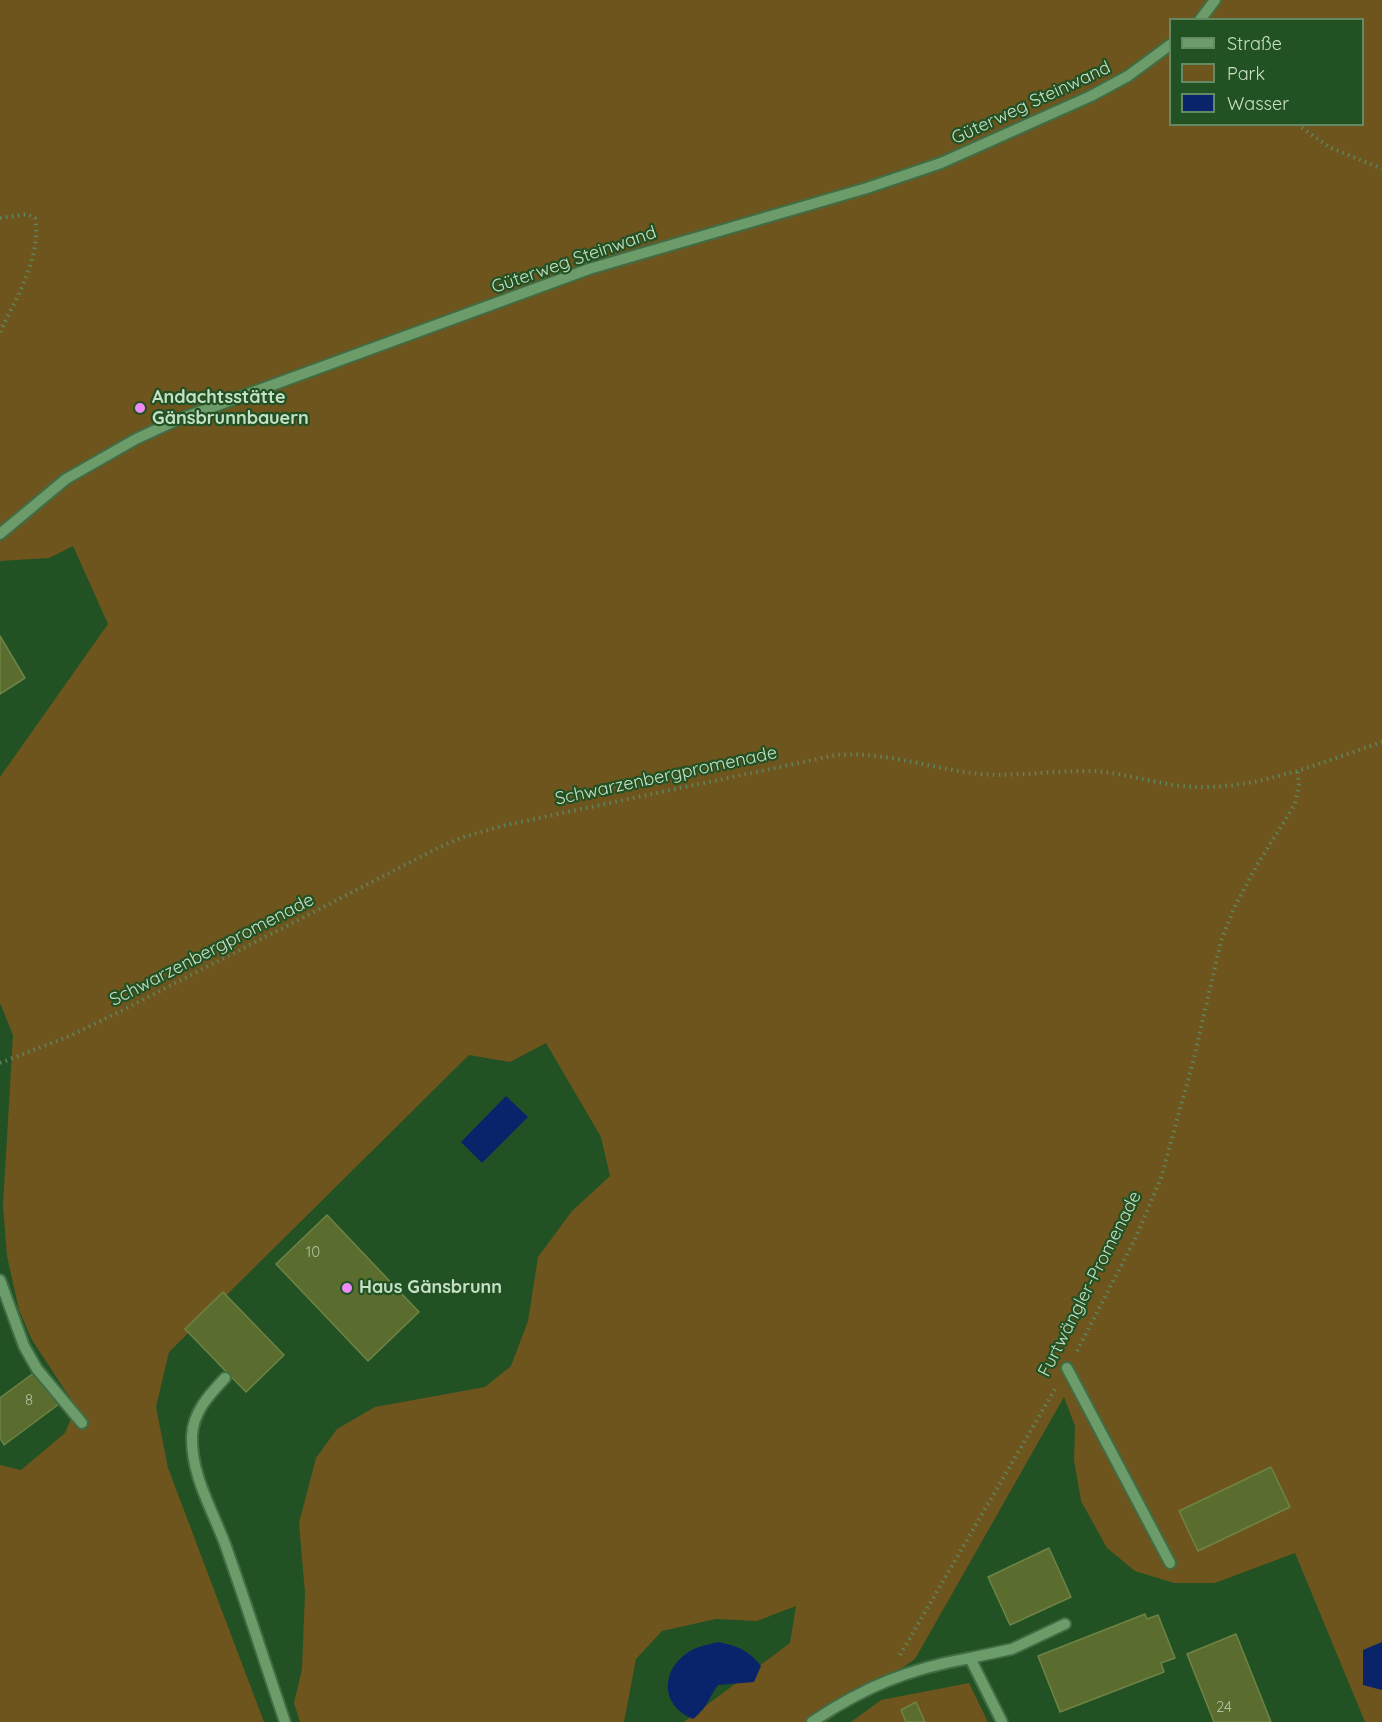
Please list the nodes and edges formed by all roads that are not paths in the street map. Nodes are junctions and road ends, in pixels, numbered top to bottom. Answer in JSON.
{"nodes":[{"id":1,"x":1215,"y":0,"type":"edge"},
{"id":2,"x":1202,"y":18,"type":"edge"},
{"id":3,"x":1169,"y":46,"type":"edge"},
{"id":4,"x":0,"y":534,"type":"edge"},
{"id":5,"x":0,"y":1280,"type":"edge"},
{"id":6,"x":1067,"y":1368,"type":"road end"},
{"id":7,"x":225,"y":1378,"type":"dead end"},
{"id":8,"x":82,"y":1423,"type":"dead end"},
{"id":9,"x":1170,"y":1563,"type":"dead end"},
{"id":10,"x":1065,"y":1624,"type":"dead end"},
{"id":11,"x":970,"y":1658,"type":"junction"},
{"id":12,"x":285,"y":1722,"type":"edge"},
{"id":13,"x":812,"y":1722,"type":"edge"},
{"id":14,"x":1002,"y":1722,"type":"edge"}],
"edges":[{"from":1,"to":2,"type":"street"},
{"from":3,"to":4,"type":"street","name":"Güterweg Steinwand"},
{"from":5,"to":8,"type":"street"},
{"from":6,"to":9,"type":"street"},
{"from":7,"to":12,"type":"street"},
{"from":10,"to":11,"type":"street"},
{"from":11,"to":13,"type":"street"},
{"from":11,"to":14,"type":"street"}]}
